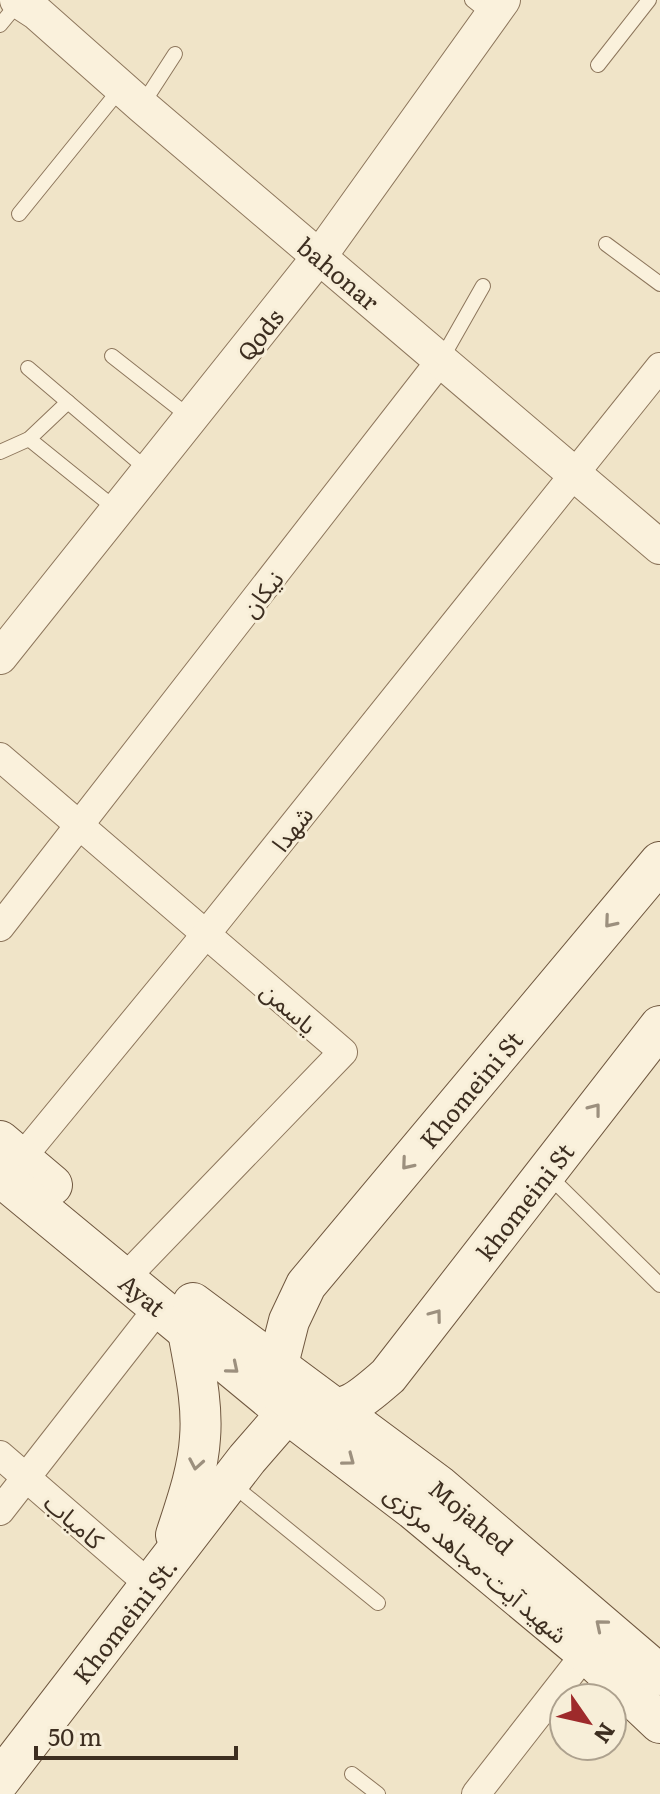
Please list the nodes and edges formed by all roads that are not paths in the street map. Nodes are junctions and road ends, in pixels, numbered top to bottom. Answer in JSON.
{"nodes":[{"id":1,"x":649,"y":0,"type":"edge"},
{"id":2,"x":489,"y":5,"type":"edge"},
{"id":3,"x":24,"y":8,"type":"edge"},
{"id":4,"x":175,"y":54,"type":"dead end"},
{"id":5,"x":598,"y":65,"type":"dead end"},
{"id":6,"x":131,"y":97,"type":"junction"},
{"id":7,"x":19,"y":214,"type":"dead end"},
{"id":8,"x":606,"y":244,"type":"dead end"},
{"id":9,"x":319,"y":257,"type":"junction"},
{"id":10,"x":660,"y":284,"type":"edge"},
{"id":11,"x":483,"y":286,"type":"dead end"},
{"id":12,"x":112,"y":356,"type":"dead end"},
{"id":13,"x":441,"y":360,"type":"junction"},
{"id":14,"x":660,"y":367,"type":"edge"},
{"id":15,"x":28,"y":368,"type":"dead end"},
{"id":16,"x":68,"y":402,"type":"junction"},
{"id":17,"x":191,"y":418,"type":"junction"},
{"id":18,"x":29,"y":439,"type":"junction"},
{"id":19,"x":0,"y":452,"type":"edge"},
{"id":20,"x":149,"y":471,"type":"junction"},
{"id":21,"x":573,"y":473,"type":"junction"},
{"id":22,"x":118,"y":510,"type":"junction"},
{"id":23,"x":660,"y":547,"type":"edge"},
{"id":24,"x":0,"y":657,"type":"edge"},
{"id":25,"x":0,"y":757,"type":"edge"},
{"id":26,"x":80,"y":826,"type":"junction"},
{"id":27,"x":660,"y":862,"type":"edge"},
{"id":28,"x":0,"y":927,"type":"edge"},
{"id":29,"x":206,"y":934,"type":"junction"},
{"id":30,"x":660,"y":1026,"type":"edge"},
{"id":31,"x":5,"y":1168,"type":"edge"},
{"id":32,"x":545,"y":1172,"type":"junction"},
{"id":33,"x":133,"y":1270,"type":"junction"},
{"id":34,"x":306,"y":1285,"type":"junction"},
{"id":35,"x":660,"y":1285,"type":"edge"},
{"id":36,"x":185,"y":1318,"type":"junction"},
{"id":37,"x":400,"y":1362,"type":"junction"},
{"id":38,"x":278,"y":1364,"type":"junction"},
{"id":39,"x":339,"y":1411,"type":"junction"},
{"id":40,"x":287,"y":1413,"type":"junction"},
{"id":41,"x":0,"y":1455,"type":"edge"},
{"id":42,"x":238,"y":1470,"type":"junction"},
{"id":43,"x":25,"y":1477,"type":"junction"},
{"id":44,"x":438,"y":1485,"type":"junction"},
{"id":45,"x":0,"y":1511,"type":"edge"},
{"id":46,"x":158,"y":1575,"type":"junction"},
{"id":47,"x":378,"y":1603,"type":"dead end"},
{"id":48,"x":586,"y":1653,"type":"junction"},
{"id":49,"x":660,"y":1675,"type":"edge"},
{"id":50,"x":660,"y":1723,"type":"edge"},
{"id":51,"x":352,"y":1774,"type":"dead end"},
{"id":52,"x":0,"y":1780,"type":"edge"},
{"id":53,"x":378,"y":1794,"type":"edge"},
{"id":54,"x":476,"y":1794,"type":"edge"}],
"edges":[{"from":1,"to":5,"type":"lane"},
{"from":2,"to":9,"type":"street","name":"Qods"},
{"from":3,"to":6,"type":"street","name":"bahonar"},
{"from":4,"to":6,"type":"lane"},
{"from":6,"to":7,"type":"lane"},
{"from":6,"to":9,"type":"street","name":"bahonar"},
{"from":8,"to":10,"type":"lane"},
{"from":9,"to":13,"type":"street","name":"bahonar"},
{"from":9,"to":17,"type":"street","name":"Qods"},
{"from":11,"to":13,"type":"lane"},
{"from":12,"to":17,"type":"lane"},
{"from":13,"to":21,"type":"street","name":"bahonar"},
{"from":13,"to":26,"type":"street","name":"نیکان"},
{"from":14,"to":21,"type":"street","name":"شهدا"},
{"from":15,"to":16,"type":"lane"},
{"from":16,"to":18,"type":"lane"},
{"from":16,"to":20,"type":"lane"},
{"from":17,"to":20,"type":"street","name":"Qods"},
{"from":18,"to":19,"type":"lane"},
{"from":18,"to":22,"type":"lane"},
{"from":20,"to":22,"type":"street","name":"Qods"},
{"from":21,"to":23,"type":"street","name":"bahonar"},
{"from":21,"to":29,"type":"street","name":"شهدا"},
{"from":22,"to":24,"type":"street","name":"Qods"},
{"from":25,"to":26,"type":"street","name":"یاسمن"},
{"from":26,"to":28,"type":"street","name":"نیکان"},
{"from":26,"to":29,"type":"street","name":"یاسمن"},
{"from":27,"to":34,"type":"main road","name":"Khomeini St","one_way":true},
{"from":29,"to":31,"type":"street","name":"شهدا"},
{"from":29,"to":33,"type":"street","name":"یاسمن"},
{"from":32,"to":30,"type":"main road","name":"khomeini St","one_way":true},
{"from":31,"to":33,"type":"main road","name":"Ayat"},
{"from":32,"to":35,"type":"lane"},
{"from":37,"to":32,"type":"main road","name":"khomeini St","one_way":true},
{"from":33,"to":36,"type":"main road","name":"Ayat"},
{"from":34,"to":36,"type":"main road"},
{"from":34,"to":38,"type":"main road","name":"Khomeini St"},
{"from":36,"to":38,"type":"main road","name":"Ayat"},
{"from":36,"to":40,"type":"main road","name":"Ayat","one_way":true},
{"from":36,"to":43,"type":"street"},
{"from":36,"to":46,"type":"main road","one_way":true},
{"from":37,"to":39,"type":"main road"},
{"from":37,"to":44,"type":"main road"},
{"from":38,"to":39,"type":"main road","name":"Mojahed"},
{"from":38,"to":40,"type":"main road"},
{"from":39,"to":40,"type":"main road"},
{"from":39,"to":44,"type":"main road","name":"Mojahed"},
{"from":40,"to":42,"type":"main road","name":"Khomeini St."},
{"from":40,"to":48,"type":"main road","name":"شهید آیت-مجاهد مرکزی","one_way":true},
{"from":41,"to":43,"type":"street","name":"کامیاب"},
{"from":42,"to":46,"type":"main road","name":"Khomeini St."},
{"from":42,"to":47,"type":"lane"},
{"from":43,"to":45,"type":"street"},
{"from":43,"to":46,"type":"street","name":"کامیاب"},
{"from":49,"to":44,"type":"main road","name":"Mojahed","one_way":true},
{"from":46,"to":52,"type":"main road","name":"Khomeini St."},
{"from":48,"to":50,"type":"main road","name":"شهید آیت-مجاهد مرکزی"},
{"from":48,"to":54,"type":"street"},
{"from":51,"to":53,"type":"lane"}]}
